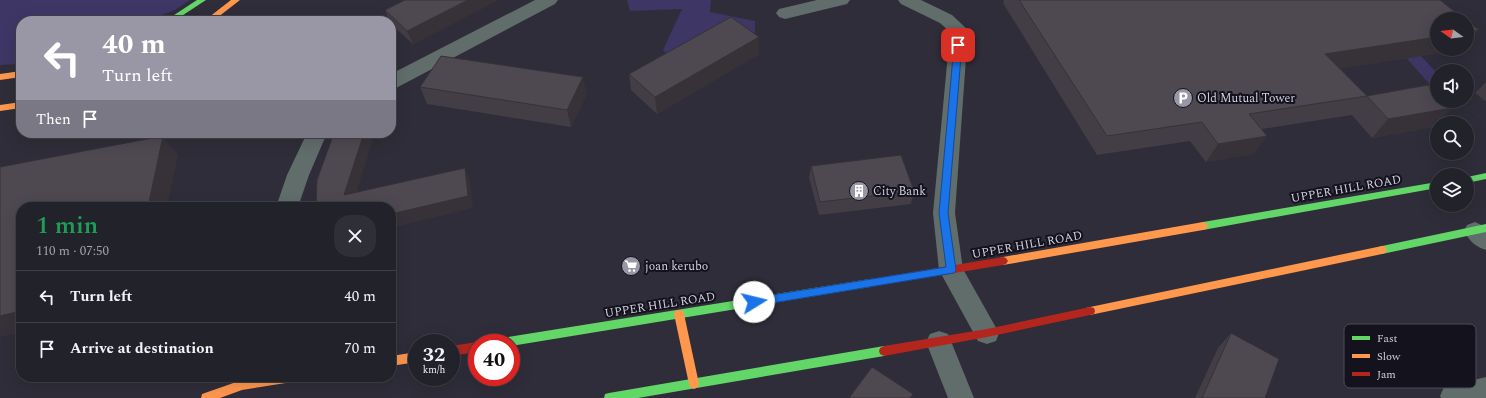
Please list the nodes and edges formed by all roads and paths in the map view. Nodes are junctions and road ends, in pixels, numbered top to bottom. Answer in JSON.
{"nodes":[{"id":1,"x":202,"y":0,"type":"edge"},
{"id":2,"x":236,"y":0,"type":"edge"},
{"id":3,"x":549,"y":0,"type":"edge"},
{"id":4,"x":841,"y":0,"type":"edge"},
{"id":5,"x":907,"y":0,"type":"edge"},
{"id":6,"x":785,"y":13,"type":"dead end"},
{"id":7,"x":176,"y":16,"type":"edge"},
{"id":8,"x":215,"y":16,"type":"edge"},
{"id":9,"x":16,"y":75,"type":"edge"},
{"id":10,"x":0,"y":77,"type":"edge"},
{"id":11,"x":396,"y":79,"type":"edge"},
{"id":12,"x":16,"y":106,"type":"edge"},
{"id":13,"x":0,"y":108,"type":"edge"},
{"id":14,"x":315,"y":138,"type":"edge"},
{"id":15,"x":1486,"y":176,"type":"edge"},
{"id":16,"x":1474,"y":179,"type":"edge"},
{"id":17,"x":1430,"y":186,"type":"edge"},
{"id":18,"x":289,"y":202,"type":"edge"},
{"id":19,"x":1482,"y":233,"type":"edge"},
{"id":20,"x":951,"y":270,"type":"junction"},
{"id":21,"x":679,"y":314,"type":"junction"},
{"id":22,"x":987,"y":334,"type":"junction"},
{"id":23,"x":520,"y":340,"type":"edge"},
{"id":24,"x":940,"y":342,"type":"junction"},
{"id":25,"x":408,"y":358,"type":"edge"},
{"id":26,"x":396,"y":360,"type":"edge"},
{"id":27,"x":268,"y":382,"type":"edge"},
{"id":28,"x":694,"y":384,"type":"junction"},
{"id":29,"x":243,"y":387,"type":"edge"},
{"id":30,"x":1486,"y":389,"type":"edge"},
{"id":31,"x":1453,"y":396,"type":"dead end"},
{"id":32,"x":206,"y":398,"type":"edge"},
{"id":33,"x":608,"y":398,"type":"edge"},
{"id":34,"x":961,"y":398,"type":"edge"}],
"edges":[{"from":1,"to":7,"type":"street"},
{"from":2,"to":8,"type":"street"},
{"from":3,"to":11,"type":"street"},
{"from":4,"to":6,"type":"street"},
{"from":5,"to":20,"type":"street"},
{"from":9,"to":10,"type":"street"},
{"from":12,"to":13,"type":"street"},
{"from":14,"to":18,"type":"street"},
{"from":15,"to":16,"type":"street"},
{"from":17,"to":20,"type":"street","name":"UPPER HILL ROAD"},
{"from":19,"to":22,"type":"street"},
{"from":20,"to":21,"type":"street","name":"UPPER HILL ROAD"},
{"from":20,"to":22,"type":"street"},
{"from":21,"to":23,"type":"street","name":"UPPER HILL ROAD"},
{"from":21,"to":28,"type":"street"},
{"from":22,"to":24,"type":"street"},
{"from":24,"to":28,"type":"street"},
{"from":24,"to":34,"type":"street"},
{"from":25,"to":26,"type":"street"},
{"from":27,"to":29,"type":"street"},
{"from":28,"to":33,"type":"street"},
{"from":29,"to":32,"type":"street"},
{"from":30,"to":31,"type":"street"}]}
